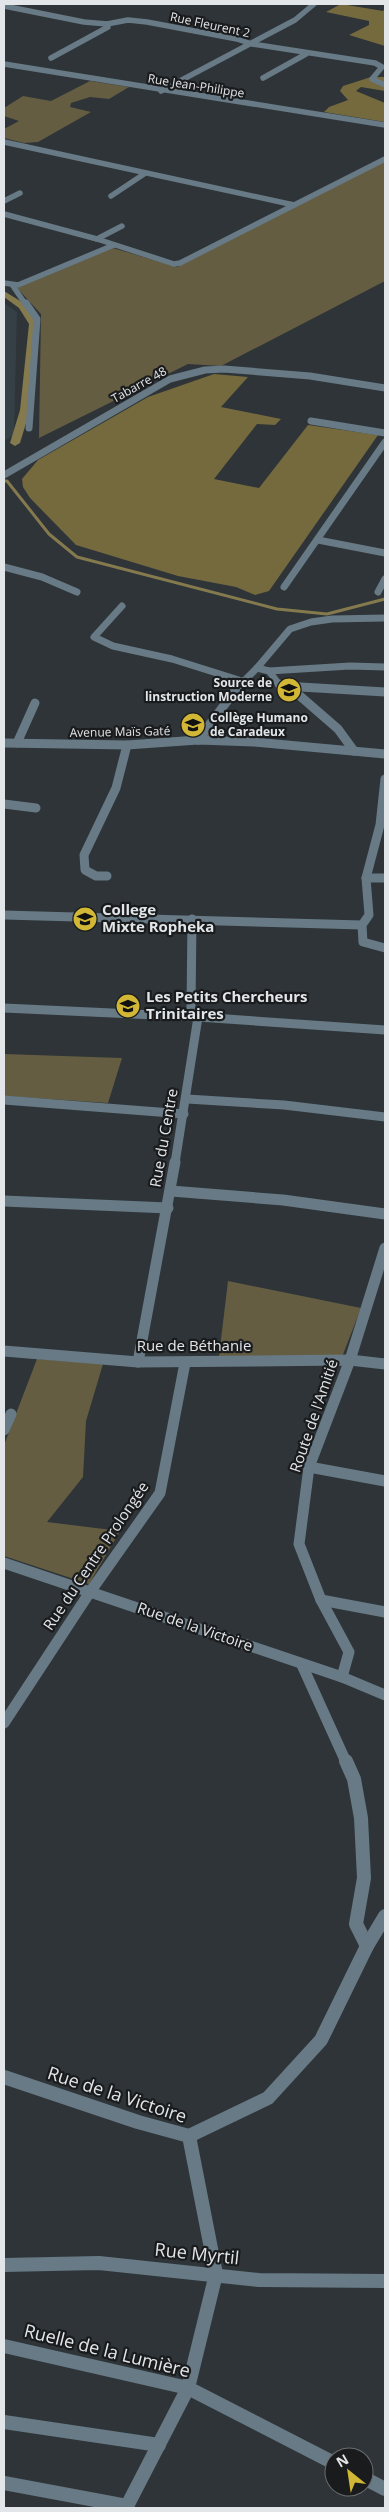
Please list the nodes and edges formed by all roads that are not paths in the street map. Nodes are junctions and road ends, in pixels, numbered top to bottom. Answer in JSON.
{"nodes":[{"id":1,"x":314,"y":4,"type":"edge"},
{"id":2,"x":4,"y":6,"type":"edge"},
{"id":3,"x":107,"y":24,"type":"junction"},
{"id":4,"x":252,"y":44,"type":"junction"},
{"id":5,"x":306,"y":54,"type":"junction"},
{"id":6,"x":51,"y":58,"type":"dead end"},
{"id":7,"x":4,"y":64,"type":"edge"},
{"id":8,"x":263,"y":78,"type":"dead end"},
{"id":9,"x":385,"y":85,"type":"edge"},
{"id":10,"x":161,"y":91,"type":"junction"},
{"id":11,"x":385,"y":125,"type":"edge"},
{"id":12,"x":4,"y":142,"type":"edge"},
{"id":13,"x":385,"y":159,"type":"edge"},
{"id":14,"x":144,"y":174,"type":"junction"},
{"id":15,"x":20,"y":193,"type":"dead end"},
{"id":16,"x":111,"y":196,"type":"dead end"},
{"id":17,"x":4,"y":201,"type":"edge"},
{"id":18,"x":294,"y":205,"type":"junction"},
{"id":19,"x":4,"y":214,"type":"edge"},
{"id":20,"x":122,"y":226,"type":"dead end"},
{"id":21,"x":97,"y":239,"type":"junction"},
{"id":22,"x":114,"y":245,"type":"junction"},
{"id":23,"x":4,"y":283,"type":"edge"},
{"id":24,"x":13,"y":286,"type":"junction"},
{"id":25,"x":385,"y":388,"type":"edge"},
{"id":26,"x":310,"y":421,"type":"dead end"},
{"id":27,"x":29,"y":428,"type":"dead end"},
{"id":28,"x":385,"y":433,"type":"edge"},
{"id":29,"x":385,"y":442,"type":"edge"},
{"id":30,"x":5,"y":474,"type":"edge"},
{"id":31,"x":318,"y":540,"type":"junction"},
{"id":32,"x":385,"y":553,"type":"edge"},
{"id":33,"x":4,"y":567,"type":"edge"},
{"id":34,"x":385,"y":579,"type":"edge"},
{"id":35,"x":284,"y":587,"type":"dead end"},
{"id":36,"x":77,"y":592,"type":"dead end"},
{"id":37,"x":378,"y":592,"type":"dead end"},
{"id":38,"x":122,"y":606,"type":"dead end"},
{"id":39,"x":385,"y":618,"type":"edge"},
{"id":40,"x":257,"y":668,"type":"junction"},
{"id":41,"x":385,"y":668,"type":"edge"},
{"id":42,"x":268,"y":671,"type":"junction"},
{"id":43,"x":242,"y":681,"type":"junction"},
{"id":44,"x":280,"y":686,"type":"junction"},
{"id":45,"x":385,"y":692,"type":"edge"},
{"id":46,"x":35,"y":703,"type":"dead end"},
{"id":47,"x":198,"y":740,"type":"junction"},
{"id":48,"x":4,"y":743,"type":"edge"},
{"id":49,"x":17,"y":743,"type":"junction"},
{"id":50,"x":127,"y":745,"type":"junction"},
{"id":51,"x":354,"y":752,"type":"junction"},
{"id":52,"x":385,"y":754,"type":"edge"},
{"id":53,"x":385,"y":779,"type":"edge"},
{"id":54,"x":4,"y":804,"type":"edge"},
{"id":55,"x":36,"y":808,"type":"dead end"},
{"id":56,"x":383,"y":825,"type":"edge"},
{"id":57,"x":107,"y":876,"type":"dead end"},
{"id":58,"x":366,"y":878,"type":"junction"},
{"id":59,"x":385,"y":878,"type":"edge"},
{"id":60,"x":4,"y":916,"type":"edge"},
{"id":61,"x":192,"y":919,"type":"junction"},
{"id":62,"x":362,"y":925,"type":"junction"},
{"id":63,"x":385,"y":948,"type":"edge"},
{"id":64,"x":4,"y":1008,"type":"edge"},
{"id":65,"x":198,"y":1017,"type":"junction"},
{"id":66,"x":385,"y":1030,"type":"edge"},
{"id":67,"x":187,"y":1099,"type":"junction"},
{"id":68,"x":4,"y":1100,"type":"edge"},
{"id":69,"x":184,"y":1114,"type":"junction"},
{"id":70,"x":385,"y":1117,"type":"edge"},
{"id":71,"x":171,"y":1191,"type":"junction"},
{"id":72,"x":4,"y":1201,"type":"edge"},
{"id":73,"x":168,"y":1208,"type":"junction"},
{"id":74,"x":385,"y":1214,"type":"edge"},
{"id":75,"x":385,"y":1248,"type":"edge"},
{"id":76,"x":4,"y":1351,"type":"edge"},
{"id":77,"x":350,"y":1360,"type":"junction"},
{"id":78,"x":138,"y":1362,"type":"junction"},
{"id":79,"x":185,"y":1363,"type":"junction"},
{"id":80,"x":385,"y":1364,"type":"edge"},
{"id":81,"x":11,"y":1414,"type":"dead end"},
{"id":82,"x":4,"y":1430,"type":"edge"},
{"id":83,"x":309,"y":1467,"type":"junction"},
{"id":84,"x":385,"y":1481,"type":"edge"},
{"id":85,"x":4,"y":1563,"type":"edge"},
{"id":86,"x":90,"y":1592,"type":"junction"},
{"id":87,"x":321,"y":1600,"type":"junction"},
{"id":88,"x":385,"y":1612,"type":"edge"},
{"id":89,"x":302,"y":1665,"type":"junction"},
{"id":90,"x":342,"y":1677,"type":"junction"},
{"id":91,"x":385,"y":1696,"type":"edge"},
{"id":92,"x":4,"y":1723,"type":"edge"},
{"id":93,"x":385,"y":1916,"type":"edge"},
{"id":94,"x":368,"y":1946,"type":"junction"},
{"id":95,"x":4,"y":2078,"type":"edge"},
{"id":96,"x":189,"y":2136,"type":"junction"},
{"id":97,"x":4,"y":2265,"type":"edge"},
{"id":98,"x":216,"y":2274,"type":"junction"},
{"id":99,"x":385,"y":2281,"type":"edge"},
{"id":100,"x":4,"y":2346,"type":"edge"},
{"id":101,"x":188,"y":2388,"type":"junction"},
{"id":102,"x":4,"y":2422,"type":"edge"},
{"id":103,"x":159,"y":2445,"type":"junction"},
{"id":104,"x":324,"y":2458,"type":"edge"},
{"id":105,"x":4,"y":2483,"type":"edge"},
{"id":106,"x":126,"y":2507,"type":"edge"}],
"edges":[{"from":1,"to":4,"type":"street"},
{"from":2,"to":3,"type":"street","name":"Rue Fleurent 2"},
{"from":3,"to":4,"type":"street","name":"Rue Fleurent 2"},
{"from":3,"to":6,"type":"street"},
{"from":4,"to":5,"type":"street","name":"Rue Fleurent 2"},
{"from":4,"to":10,"type":"street"},
{"from":5,"to":8,"type":"street"},
{"from":5,"to":9,"type":"street","name":"Rue Fleurent 2"},
{"from":7,"to":10,"type":"street","name":"Rue Jean-Philippe"},
{"from":10,"to":11,"type":"street","name":"Rue Jean-Philippe"},
{"from":12,"to":14,"type":"street"},
{"from":13,"to":18,"type":"street"},
{"from":14,"to":16,"type":"street"},
{"from":14,"to":18,"type":"street"},
{"from":15,"to":17,"type":"street"},
{"from":18,"to":22,"type":"street"},
{"from":19,"to":21,"type":"street"},
{"from":20,"to":21,"type":"street"},
{"from":21,"to":22,"type":"street"},
{"from":22,"to":24,"type":"street"},
{"from":23,"to":24,"type":"street"},
{"from":24,"to":27,"type":"street"},
{"from":25,"to":30,"type":"street","name":"Tabarre 48"},
{"from":26,"to":28,"type":"street"},
{"from":29,"to":31,"type":"street"},
{"from":31,"to":32,"type":"street"},
{"from":31,"to":35,"type":"street"},
{"from":33,"to":36,"type":"street"},
{"from":34,"to":37,"type":"street"},
{"from":38,"to":43,"type":"street"},
{"from":39,"to":40,"type":"street"},
{"from":40,"to":42,"type":"street"},
{"from":40,"to":43,"type":"street"},
{"from":41,"to":42,"type":"street"},
{"from":42,"to":44,"type":"street"},
{"from":43,"to":47,"type":"street"},
{"from":44,"to":45,"type":"street"},
{"from":44,"to":51,"type":"street"},
{"from":46,"to":49,"type":"street"},
{"from":47,"to":50,"type":"street","name":"Avenue Maïs Gaté"},
{"from":47,"to":51,"type":"street","name":"Avenue Maïs Gaté"},
{"from":48,"to":49,"type":"street","name":"Avenue Maïs Gaté"},
{"from":49,"to":50,"type":"street","name":"Avenue Maïs Gaté"},
{"from":50,"to":57,"type":"street"},
{"from":51,"to":52,"type":"street","name":"Avenue Maïs Gaté"},
{"from":53,"to":56,"type":"street"},
{"from":54,"to":55,"type":"street"},
{"from":56,"to":58,"type":"street"},
{"from":58,"to":59,"type":"street"},
{"from":58,"to":62,"type":"street"},
{"from":60,"to":61,"type":"street"},
{"from":61,"to":62,"type":"street"},
{"from":61,"to":65,"type":"street","name":"Rue du Centre"},
{"from":62,"to":63,"type":"street"},
{"from":64,"to":65,"type":"street"},
{"from":65,"to":66,"type":"street"},
{"from":65,"to":67,"type":"street","name":"Rue du Centre"},
{"from":67,"to":69,"type":"street","name":"Rue du Centre"},
{"from":67,"to":70,"type":"street"},
{"from":68,"to":69,"type":"street"},
{"from":69,"to":71,"type":"street","name":"Rue du Centre"},
{"from":71,"to":73,"type":"street","name":"Rue du Centre"},
{"from":71,"to":74,"type":"street"},
{"from":72,"to":73,"type":"street"},
{"from":73,"to":78,"type":"street","name":"Rue du Centre"},
{"from":75,"to":77,"type":"street","name":"Route de l'Amitié"},
{"from":76,"to":78,"type":"street","name":"Rue de Béthanie"},
{"from":77,"to":79,"type":"street","name":"Rue de Béthanie"},
{"from":77,"to":80,"type":"street","name":"Rue de Béthanie"},
{"from":77,"to":83,"type":"street","name":"Route de l'Amitié"},
{"from":78,"to":79,"type":"street","name":"Rue de Béthanie"},
{"from":79,"to":86,"type":"street","name":"Rue du Centre Prolongée"},
{"from":81,"to":82,"type":"street"},
{"from":83,"to":84,"type":"street"},
{"from":83,"to":87,"type":"street","name":"Route de l'Amitié"},
{"from":85,"to":86,"type":"street","name":"Rue de la Victoire"},
{"from":86,"to":89,"type":"street","name":"Rue de la Victoire"},
{"from":86,"to":92,"type":"street","name":"Rue du Centre Prolongée"},
{"from":87,"to":88,"type":"street"},
{"from":87,"to":90,"type":"street","name":"Route de l'Amitié"},
{"from":89,"to":90,"type":"street","name":"Rue de la Victoire"},
{"from":89,"to":94,"type":"street"},
{"from":90,"to":91,"type":"street","name":"Rue de la Victoire"},
{"from":93,"to":94,"type":"street"},
{"from":94,"to":96,"type":"street"},
{"from":95,"to":96,"type":"street","name":"Rue de la Victoire"},
{"from":96,"to":98,"type":"street","name":"Rue de la Victoire"},
{"from":97,"to":98,"type":"street","name":"Rue Myrtil"},
{"from":98,"to":99,"type":"street","name":"Rue Myrtil"},
{"from":98,"to":101,"type":"street","name":"Rue de la Victoire"},
{"from":100,"to":101,"type":"street","name":"Ruelle de la Lumière"},
{"from":101,"to":103,"type":"street","name":"Rue de la Victoire"},
{"from":101,"to":104,"type":"street","name":"Ruelle de la Lumière"},
{"from":102,"to":103,"type":"street"},
{"from":103,"to":106,"type":"street","name":"Rue de la Victoire"},
{"from":105,"to":106,"type":"street"}]}
